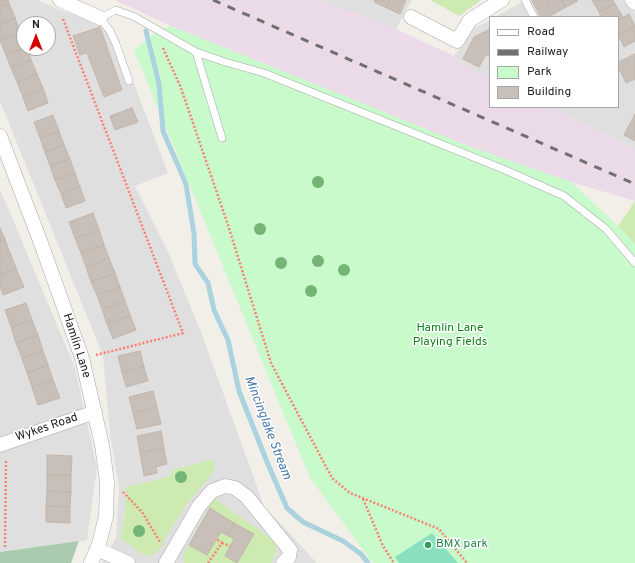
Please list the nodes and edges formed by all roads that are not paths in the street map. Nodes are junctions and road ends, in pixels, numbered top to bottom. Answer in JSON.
{"nodes":[{"id":1,"x":502,"y":0,"type":"edge"},
{"id":2,"x":525,"y":0,"type":"edge"},
{"id":3,"x":632,"y":0,"type":"edge"},
{"id":4,"x":64,"y":2,"type":"edge"},
{"id":5,"x":635,"y":4,"type":"edge"},
{"id":6,"x":533,"y":16,"type":"edge"},
{"id":7,"x":411,"y":17,"type":"dead end"},
{"id":8,"x":100,"y":18,"type":"junction"},
{"id":9,"x":196,"y":52,"type":"junction"},
{"id":10,"x":129,"y":81,"type":"dead end"},
{"id":11,"x":0,"y":136,"type":"edge"},
{"id":12,"x":222,"y":138,"type":"dead end"},
{"id":13,"x":635,"y":263,"type":"edge"},
{"id":14,"x":95,"y":412,"type":"junction"},
{"id":15,"x":3,"y":444,"type":"edge"},
{"id":16,"x":97,"y":549,"type":"junction"},
{"id":17,"x":168,"y":560,"type":"edge"},
{"id":18,"x":91,"y":563,"type":"edge"},
{"id":19,"x":128,"y":563,"type":"edge"},
{"id":20,"x":283,"y":563,"type":"edge"}],
"edges":[{"from":1,"to":7,"type":"street"},
{"from":2,"to":6,"type":"lane"},
{"from":3,"to":5,"type":"street"},
{"from":4,"to":8,"type":"street"},
{"from":8,"to":9,"type":"lane"},
{"from":8,"to":10,"type":"lane"},
{"from":9,"to":12,"type":"lane"},
{"from":9,"to":13,"type":"lane"},
{"from":11,"to":14,"type":"street","name":"Hamlin Lane"},
{"from":14,"to":15,"type":"street","name":"Wykes Road"},
{"from":14,"to":16,"type":"street","name":"Hamlin Lane"},
{"from":16,"to":18,"type":"street","name":"Hamlin Lane"},
{"from":16,"to":19,"type":"street"},
{"from":17,"to":20,"type":"street"}]}
